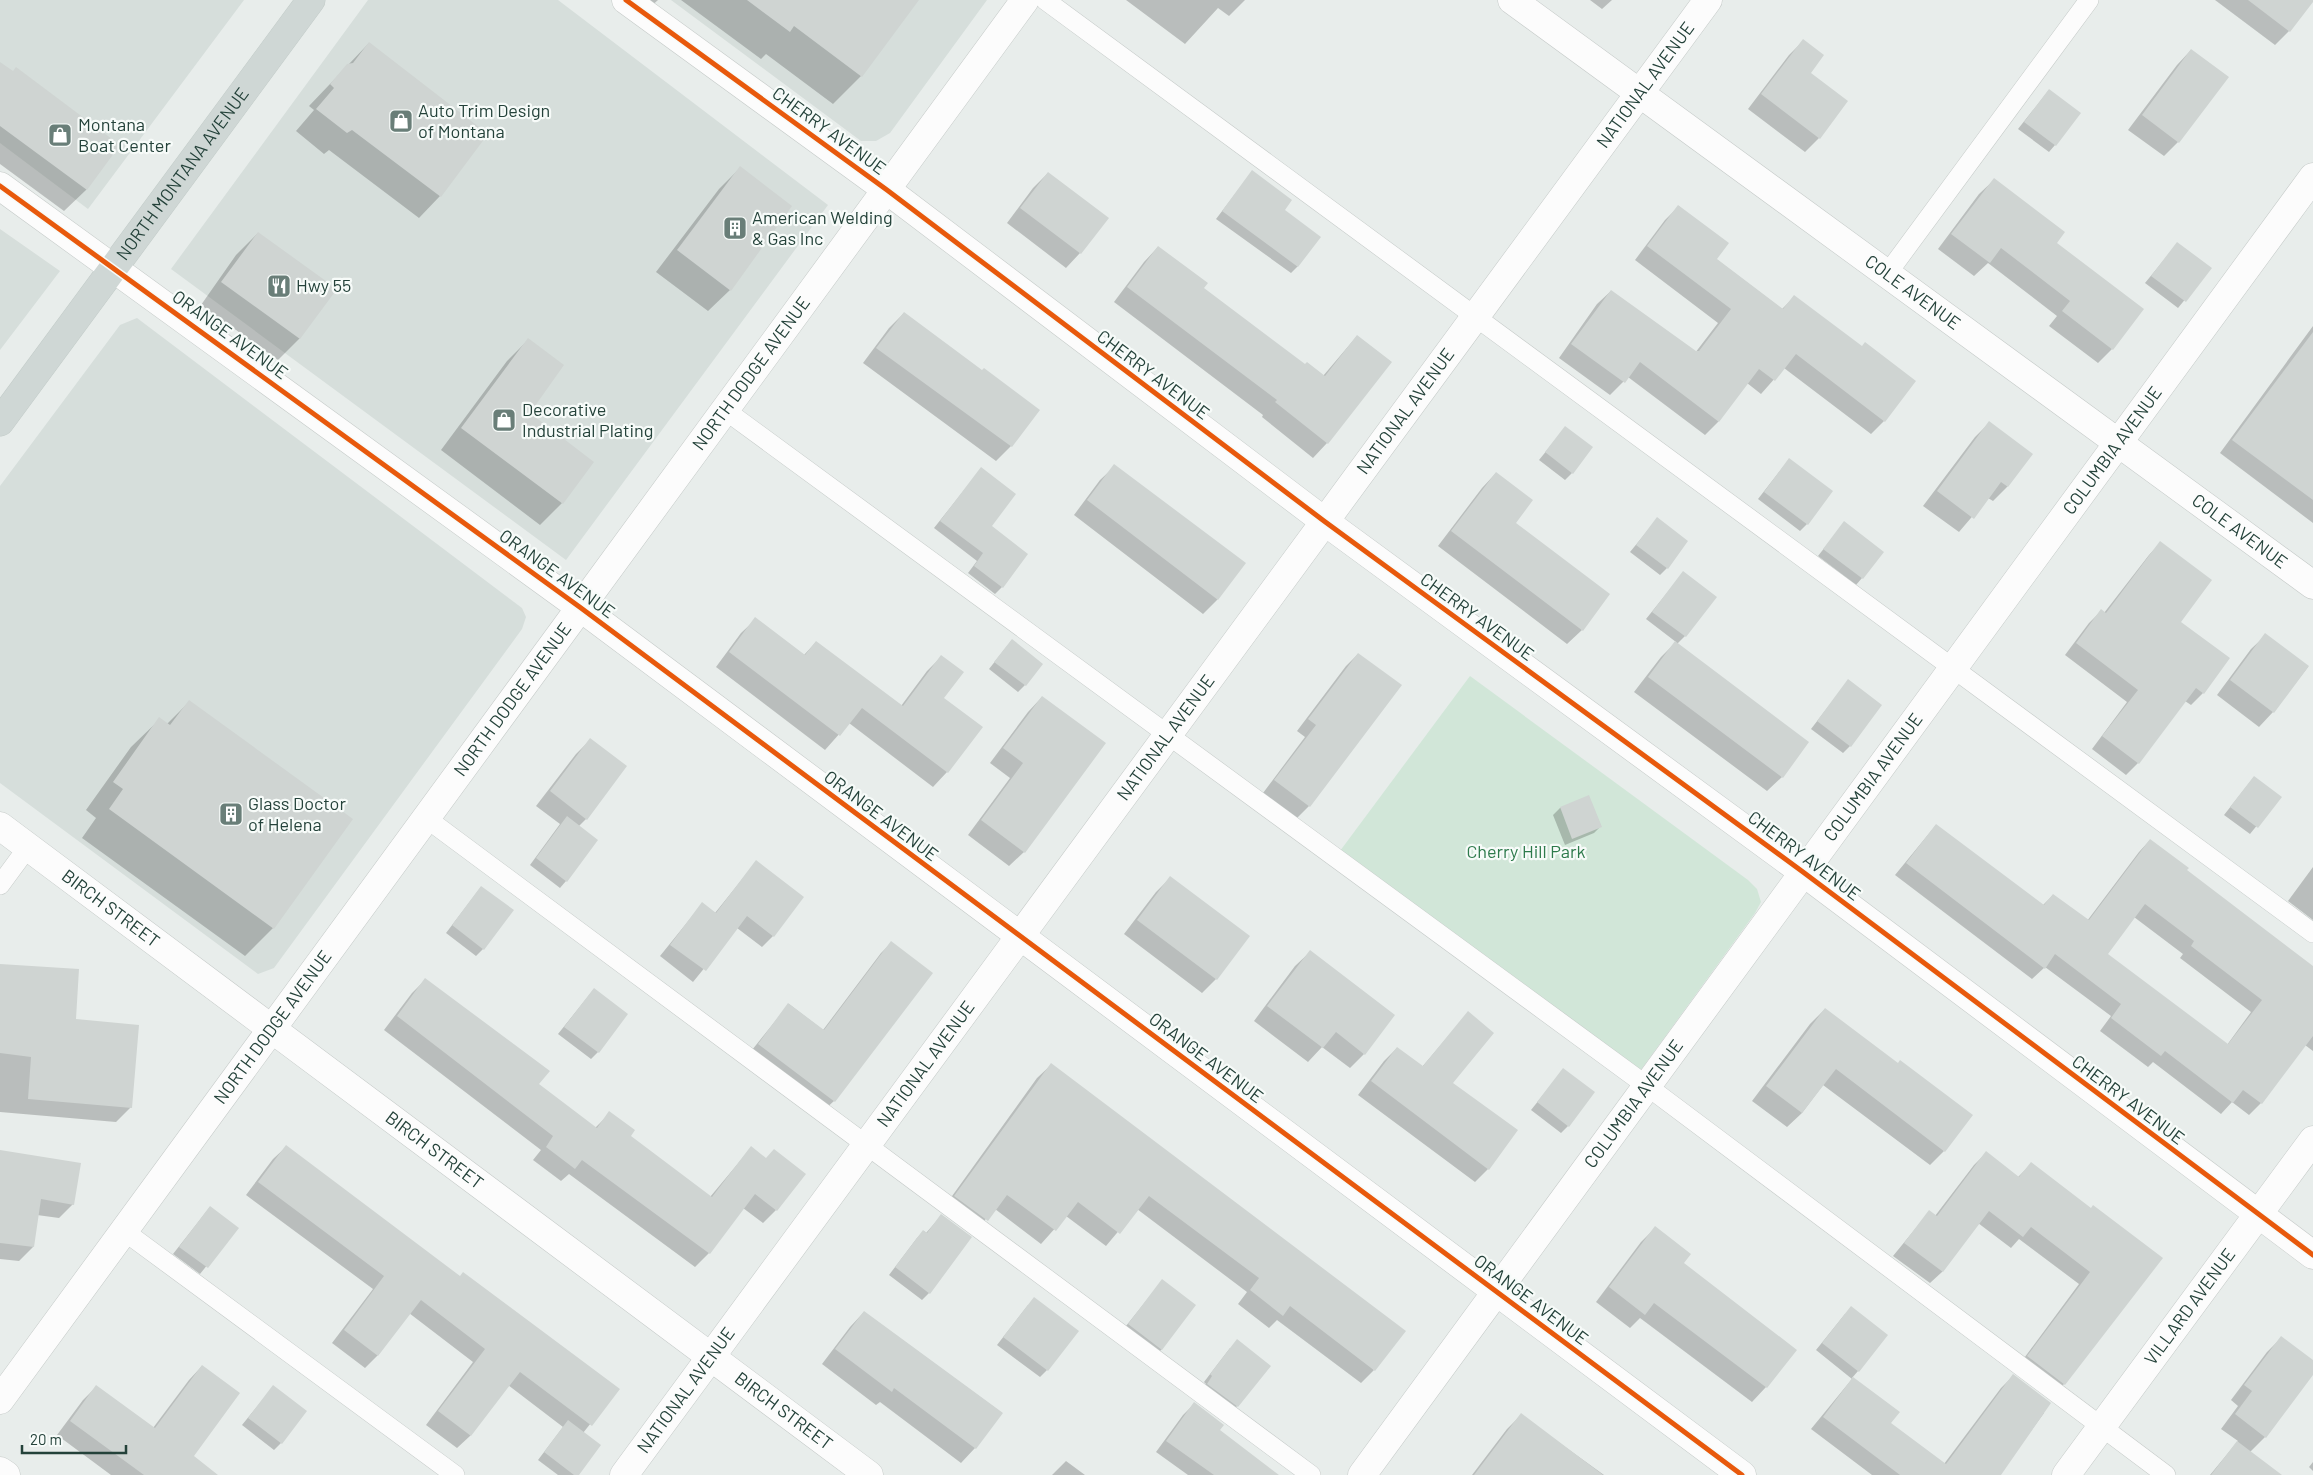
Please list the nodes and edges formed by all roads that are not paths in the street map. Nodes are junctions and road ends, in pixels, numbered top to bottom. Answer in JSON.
{"nodes":[{"id":1,"x":311,"y":0,"type":"edge"},
{"id":2,"x":626,"y":0,"type":"edge"},
{"id":3,"x":1026,"y":0,"type":"edge"},
{"id":4,"x":1045,"y":0,"type":"edge"},
{"id":5,"x":1512,"y":0,"type":"edge"},
{"id":6,"x":1708,"y":0,"type":"edge"},
{"id":7,"x":2089,"y":0,"type":"edge"},
{"id":8,"x":1639,"y":93,"type":"junction"},
{"id":9,"x":2313,"y":177,"type":"edge"},
{"id":10,"x":0,"y":186,"type":"edge"},
{"id":11,"x":886,"y":190,"type":"junction"},
{"id":12,"x":114,"y":268,"type":"junction"},
{"id":13,"x":1887,"y":274,"type":"junction"},
{"id":14,"x":1474,"y":317,"type":"junction"},
{"id":15,"x":725,"y":410,"type":"junction"},
{"id":16,"x":0,"y":422,"type":"edge"},
{"id":17,"x":2118,"y":443,"type":"junction"},
{"id":18,"x":1324,"y":521,"type":"junction"},
{"id":19,"x":2313,"y":585,"type":"edge"},
{"id":20,"x":580,"y":608,"type":"junction"},
{"id":21,"x":1953,"y":668,"type":"junction"},
{"id":22,"x":1168,"y":735,"type":"junction"},
{"id":23,"x":426,"y":818,"type":"junction"},
{"id":24,"x":0,"y":826,"type":"edge"},
{"id":25,"x":28,"y":847,"type":"junction"},
{"id":26,"x":1803,"y":872,"type":"junction"},
{"id":27,"x":0,"y":885,"type":"edge"},
{"id":28,"x":2313,"y":933,"type":"edge"},
{"id":29,"x":1020,"y":937,"type":"junction"},
{"id":30,"x":271,"y":1030,"type":"junction"},
{"id":31,"x":1647,"y":1086,"type":"junction"},
{"id":32,"x":2313,"y":1140,"type":"edge"},
{"id":33,"x":866,"y":1146,"type":"junction"},
{"id":34,"x":2258,"y":1215,"type":"junction"},
{"id":35,"x":124,"y":1232,"type":"junction"},
{"id":36,"x":2313,"y":1255,"type":"edge"},
{"id":37,"x":1498,"y":1292,"type":"junction"},
{"id":38,"x":710,"y":1357,"type":"junction"},
{"id":39,"x":0,"y":1400,"type":"edge"},
{"id":40,"x":2101,"y":1426,"type":"junction"},
{"id":41,"x":0,"y":1470,"type":"edge"},
{"id":42,"x":6,"y":1475,"type":"edge"},
{"id":43,"x":455,"y":1475,"type":"edge"},
{"id":44,"x":624,"y":1475,"type":"edge"},
{"id":45,"x":869,"y":1475,"type":"edge"},
{"id":46,"x":1311,"y":1475,"type":"edge"},
{"id":47,"x":1362,"y":1475,"type":"edge"},
{"id":48,"x":1742,"y":1475,"type":"edge"},
{"id":49,"x":2066,"y":1475,"type":"edge"},
{"id":50,"x":2166,"y":1475,"type":"edge"}],
"edges":[{"from":1,"to":12,"type":"main road","name":"NORTH MONTANA AVENUE"},
{"from":2,"to":11,"type":"street","name":"CHERRY AVENUE"},
{"from":3,"to":11,"type":"street","name":"NORTH DODGE AVENUE"},
{"from":4,"to":14,"type":"lane"},
{"from":5,"to":8,"type":"street","name":"COLE AVENUE"},
{"from":6,"to":8,"type":"street","name":"NATIONAL AVENUE"},
{"from":7,"to":13,"type":"lane"},
{"from":8,"to":13,"type":"street","name":"COLE AVENUE"},
{"from":8,"to":14,"type":"street","name":"NATIONAL AVENUE"},
{"from":9,"to":17,"type":"street","name":"COLUMBIA AVENUE"},
{"from":10,"to":12,"type":"street","name":"ORANGE AVENUE"},
{"from":11,"to":15,"type":"street","name":"NORTH DODGE AVENUE"},
{"from":11,"to":18,"type":"street","name":"CHERRY AVENUE"},
{"from":12,"to":16,"type":"main road","name":"NORTH MONTANA AVENUE"},
{"from":12,"to":20,"type":"street","name":"ORANGE AVENUE"},
{"from":13,"to":17,"type":"street","name":"COLE AVENUE"},
{"from":14,"to":18,"type":"street","name":"NATIONAL AVENUE"},
{"from":14,"to":21,"type":"lane"},
{"from":15,"to":20,"type":"street","name":"NORTH DODGE AVENUE"},
{"from":15,"to":22,"type":"lane"},
{"from":17,"to":19,"type":"street","name":"COLE AVENUE"},
{"from":17,"to":21,"type":"street","name":"COLUMBIA AVENUE"},
{"from":18,"to":22,"type":"street","name":"NATIONAL AVENUE"},
{"from":18,"to":26,"type":"street","name":"CHERRY AVENUE"},
{"from":20,"to":23,"type":"street","name":"NORTH DODGE AVENUE"},
{"from":20,"to":29,"type":"street","name":"ORANGE AVENUE"},
{"from":21,"to":26,"type":"street","name":"COLUMBIA AVENUE"},
{"from":21,"to":28,"type":"lane"},
{"from":22,"to":29,"type":"street","name":"NATIONAL AVENUE"},
{"from":22,"to":31,"type":"lane"},
{"from":23,"to":30,"type":"street","name":"NORTH DODGE AVENUE"},
{"from":23,"to":33,"type":"lane"},
{"from":24,"to":25,"type":"street","name":"BIRCH STREET"},
{"from":25,"to":27,"type":"lane"},
{"from":25,"to":30,"type":"street","name":"BIRCH STREET"},
{"from":26,"to":31,"type":"street","name":"COLUMBIA AVENUE"},
{"from":26,"to":34,"type":"street","name":"CHERRY AVENUE"},
{"from":29,"to":33,"type":"street","name":"NATIONAL AVENUE"},
{"from":29,"to":37,"type":"street","name":"ORANGE AVENUE"},
{"from":30,"to":35,"type":"street","name":"NORTH DODGE AVENUE"},
{"from":30,"to":38,"type":"street","name":"BIRCH STREET"},
{"from":31,"to":37,"type":"street","name":"COLUMBIA AVENUE"},
{"from":31,"to":40,"type":"lane"},
{"from":32,"to":34,"type":"street","name":"VILLARD AVENUE"},
{"from":33,"to":38,"type":"street","name":"NATIONAL AVENUE"},
{"from":33,"to":46,"type":"lane"},
{"from":34,"to":36,"type":"street","name":"CHERRY AVENUE"},
{"from":34,"to":40,"type":"street","name":"VILLARD AVENUE"},
{"from":35,"to":39,"type":"street","name":"NORTH DODGE AVENUE"},
{"from":35,"to":43,"type":"lane"},
{"from":37,"to":47,"type":"street","name":"COLUMBIA AVENUE"},
{"from":37,"to":48,"type":"street","name":"ORANGE AVENUE"},
{"from":38,"to":44,"type":"street","name":"NATIONAL AVENUE"},
{"from":38,"to":45,"type":"street","name":"BIRCH STREET"},
{"from":40,"to":49,"type":"street","name":"VILLARD AVENUE"},
{"from":40,"to":50,"type":"lane"},
{"from":41,"to":42,"type":"street"}]}
